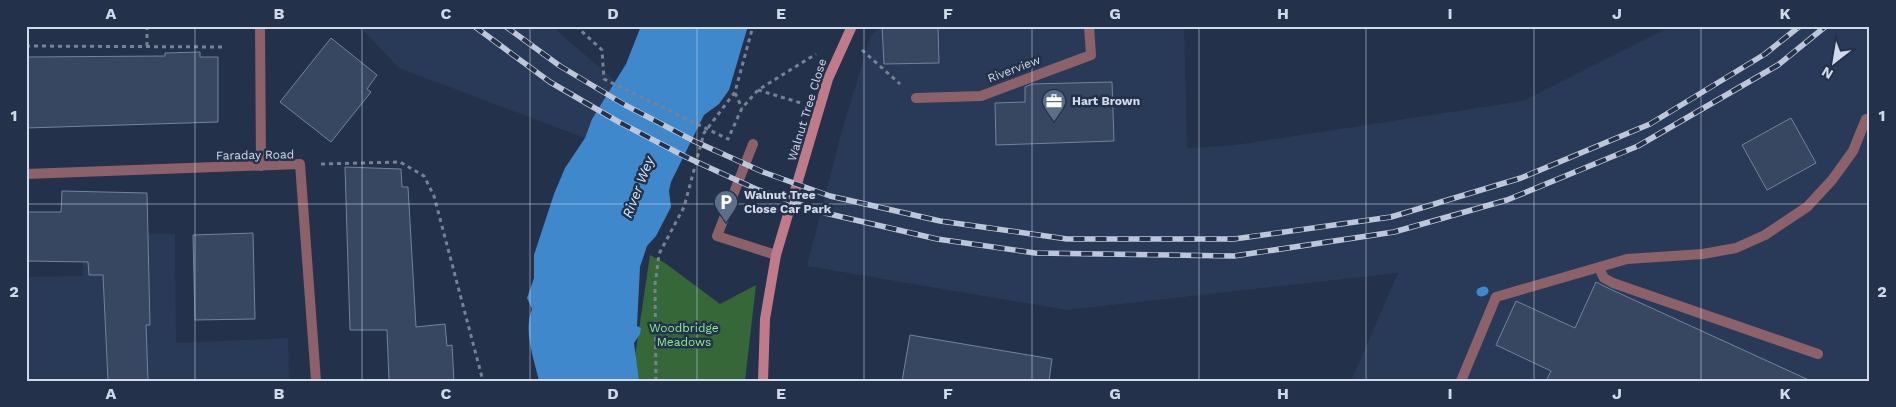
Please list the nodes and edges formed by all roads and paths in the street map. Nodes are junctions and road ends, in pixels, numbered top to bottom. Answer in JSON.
{"nodes":[{"id":1,"x":147,"y":26,"type":"edge"},
{"id":2,"x":260,"y":26,"type":"edge"},
{"id":3,"x":576,"y":26,"type":"edge"},
{"id":4,"x":753,"y":26,"type":"edge"},
{"id":5,"x":852,"y":26,"type":"edge"},
{"id":6,"x":1090,"y":26,"type":"edge"},
{"id":7,"x":846,"y":36,"type":"junction"},
{"id":8,"x":26,"y":46,"type":"edge"},
{"id":9,"x":147,"y":46,"type":"junction"},
{"id":10,"x":225,"y":47,"type":"dead end"},
{"id":11,"x":758,"y":90,"type":"junction"},
{"id":12,"x":735,"y":92,"type":"junction"},
{"id":13,"x":916,"y":98,"type":"joint"},
{"id":14,"x":742,"y":108,"type":"junction"},
{"id":15,"x":818,"y":108,"type":"junction"},
{"id":16,"x":1866,"y":119,"type":"dead end"},
{"id":17,"x":753,"y":144,"type":"dead end"},
{"id":18,"x":300,"y":164,"type":"junction"},
{"id":19,"x":260,"y":166,"type":"junction"},
{"id":20,"x":26,"y":174,"type":"edge"},
{"id":21,"x":776,"y":255,"type":"junction"},
{"id":22,"x":1600,"y":268,"type":"junction"},
{"id":23,"x":1818,"y":354,"type":"dead end"},
{"id":24,"x":316,"y":381,"type":"edge"},
{"id":25,"x":484,"y":381,"type":"edge"},
{"id":26,"x":656,"y":381,"type":"edge"},
{"id":27,"x":763,"y":381,"type":"edge"},
{"id":28,"x":1461,"y":381,"type":"edge"}],
"edges":[{"from":1,"to":9,"type":"path"},
{"from":2,"to":19,"type":"street"},
{"from":3,"to":14,"type":"path"},
{"from":4,"to":12,"type":"path"},
{"from":5,"to":7,"type":"street","name":"Walnut Tree Close"},
{"from":6,"to":13,"type":"street","name":"Riverview"},
{"from":7,"to":11,"type":"path"},
{"from":7,"to":13,"type":"path"},
{"from":7,"to":15,"type":"street","name":"Walnut Tree Close"},
{"from":8,"to":9,"type":"path"},
{"from":9,"to":10,"type":"path"},
{"from":11,"to":14,"type":"path"},
{"from":11,"to":15,"type":"path"},
{"from":12,"to":14,"type":"path"},
{"from":12,"to":26,"type":"path"},
{"from":15,"to":21,"type":"street","name":"Walnut Tree Close"},
{"from":16,"to":22,"type":"street"},
{"from":17,"to":21,"type":"street"},
{"from":18,"to":19,"type":"street","name":"Faraday Road"},
{"from":18,"to":24,"type":"street","name":"Faraday Road"},
{"from":18,"to":25,"type":"path"},
{"from":19,"to":20,"type":"street","name":"Faraday Road"},
{"from":21,"to":27,"type":"street"},
{"from":22,"to":23,"type":"street"},
{"from":22,"to":28,"type":"street"}]}
